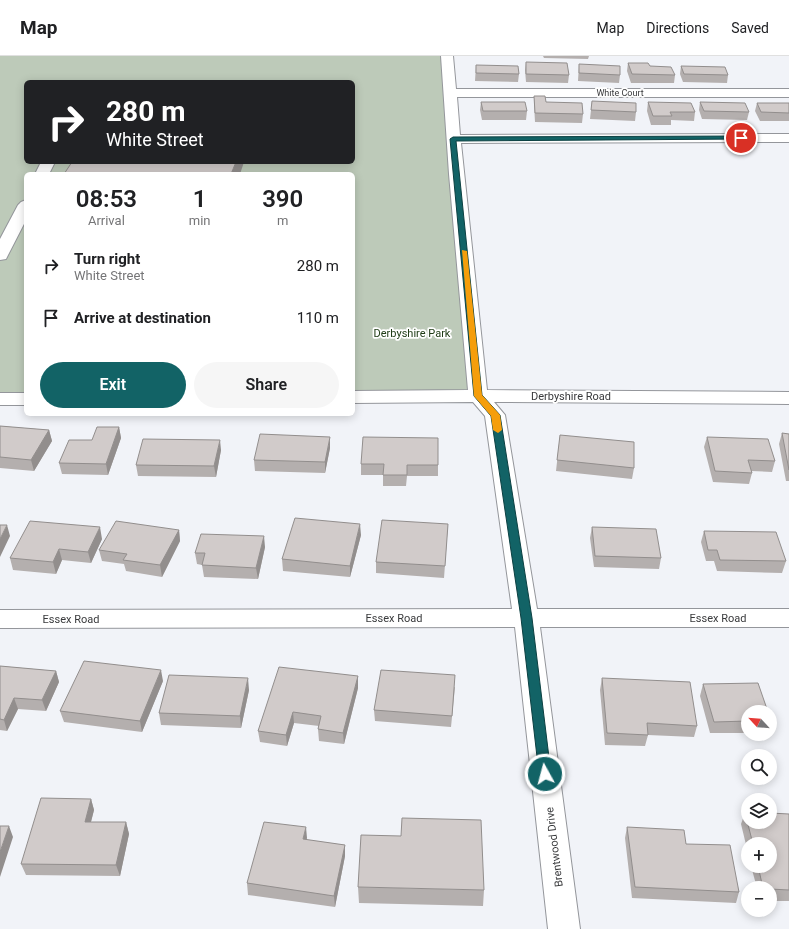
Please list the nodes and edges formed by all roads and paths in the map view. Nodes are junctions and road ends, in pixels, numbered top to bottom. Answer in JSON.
{"nodes":[{"id":1,"x":447,"y":56,"type":"edge"},
{"id":2,"x":450,"y":93,"type":"junction"},
{"id":3,"x":789,"y":93,"type":"edge"},
{"id":4,"x":789,"y":138,"type":"edge"},
{"id":5,"x":453,"y":139,"type":"junction"},
{"id":6,"x":24,"y":209,"type":"edge"},
{"id":7,"x":0,"y":255,"type":"edge"},
{"id":8,"x":478,"y":396,"type":"junction"},
{"id":9,"x":355,"y":397,"type":"edge"},
{"id":10,"x":789,"y":398,"type":"edge"},
{"id":11,"x":0,"y":399,"type":"edge"},
{"id":12,"x":24,"y":399,"type":"edge"},
{"id":13,"x":526,"y":618,"type":"junction"},
{"id":14,"x":789,"y":618,"type":"edge"},
{"id":15,"x":0,"y":619,"type":"edge"},
{"id":16,"x":564,"y":929,"type":"edge"}],
"edges":[{"from":1,"to":2,"type":"street"},
{"from":2,"to":3,"type":"street","name":"White Court"},
{"from":2,"to":5,"type":"street"},
{"from":4,"to":5,"type":"street"},
{"from":5,"to":8,"type":"street"},
{"from":6,"to":7,"type":"street"},
{"from":8,"to":9,"type":"street","name":"Derbyshire Road"},
{"from":8,"to":10,"type":"street","name":"Derbyshire Road"},
{"from":8,"to":13,"type":"street","name":"Brentwood Drive"},
{"from":11,"to":12,"type":"street"},
{"from":13,"to":14,"type":"street","name":"Essex Road"},
{"from":13,"to":15,"type":"street","name":"Essex Road"},
{"from":13,"to":16,"type":"street","name":"Brentwood Drive"}]}
